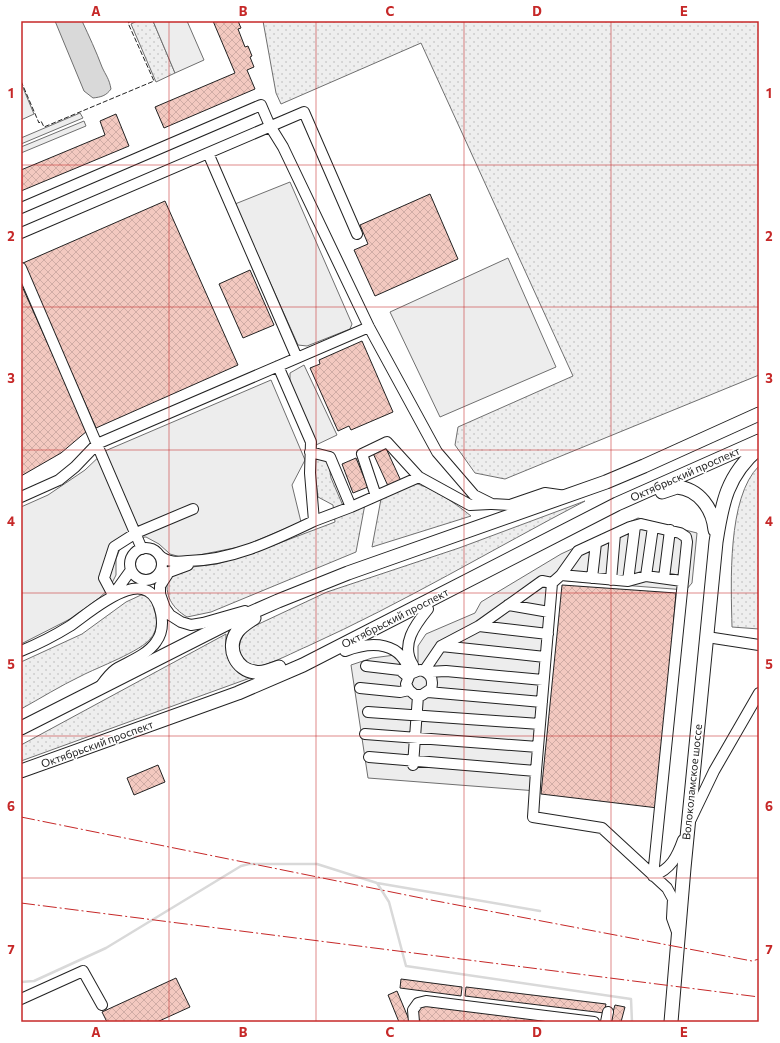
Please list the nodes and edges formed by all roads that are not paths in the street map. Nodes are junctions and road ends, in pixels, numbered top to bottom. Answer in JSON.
{"nodes":[{"id":1,"x":270,"y":126,"type":"junction"},
{"id":2,"x":208,"y":153,"type":"junction"},
{"id":3,"x":21,"y":208,"type":"edge"},
{"id":4,"x":21,"y":233,"type":"edge"},
{"id":5,"x":357,"y":234,"type":"dead end"},
{"id":6,"x":21,"y":268,"type":"edge"},
{"id":7,"x":369,"y":327,"type":"junction"},
{"id":8,"x":297,"y":358,"type":"junction"},
{"id":9,"x":278,"y":366,"type":"junction"},
{"id":10,"x":759,"y":414,"type":"edge"},
{"id":11,"x":759,"y":441,"type":"edge"},
{"id":12,"x":97,"y":444,"type":"junction"},
{"id":13,"x":759,"y":448,"type":"edge"},
{"id":14,"x":310,"y":452,"type":"junction"},
{"id":15,"x":419,"y":477,"type":"junction"},
{"id":16,"x":376,"y":496,"type":"junction"},
{"id":17,"x":566,"y":496,"type":"junction"},
{"id":18,"x":21,"y":497,"type":"edge"},
{"id":19,"x":492,"y":504,"type":"junction"},
{"id":20,"x":617,"y":504,"type":"junction"},
{"id":21,"x":351,"y":507,"type":"junction"},
{"id":22,"x":193,"y":508,"type":"dead end"},
{"id":23,"x":314,"y":521,"type":"junction"},
{"id":24,"x":635,"y":526,"type":"junction"},
{"id":25,"x":653,"y":527,"type":"junction"},
{"id":26,"x":670,"y":530,"type":"junction"},
{"id":27,"x":136,"y":533,"type":"junction"},
{"id":28,"x":615,"y":534,"type":"junction"},
{"id":29,"x":716,"y":542,"type":"junction"},
{"id":30,"x":596,"y":543,"type":"junction"},
{"id":31,"x":142,"y":549,"type":"junction"},
{"id":32,"x":159,"y":555,"type":"junction"},
{"id":33,"x":199,"y":561,"type":"junction"},
{"id":34,"x":131,"y":570,"type":"junction"},
{"id":35,"x":163,"y":573,"type":"junction"},
{"id":36,"x":561,"y":575,"type":"junction"},
{"id":37,"x":646,"y":576,"type":"junction"},
{"id":38,"x":592,"y":578,"type":"junction"},
{"id":39,"x":664,"y":578,"type":"junction"},
{"id":40,"x":144,"y":580,"type":"junction"},
{"id":41,"x":611,"y":580,"type":"junction"},
{"id":42,"x":628,"y":581,"type":"junction"},
{"id":43,"x":682,"y":581,"type":"junction"},
{"id":44,"x":552,"y":583,"type":"junction"},
{"id":45,"x":458,"y":586,"type":"junction"},
{"id":46,"x":130,"y":589,"type":"junction"},
{"id":47,"x":113,"y":595,"type":"junction"},
{"id":48,"x":153,"y":596,"type":"junction"},
{"id":49,"x":278,"y":601,"type":"junction"},
{"id":50,"x":508,"y":605,"type":"junction"},
{"id":51,"x":428,"y":609,"type":"junction"},
{"id":52,"x":550,"y":612,"type":"junction"},
{"id":53,"x":479,"y":626,"type":"junction"},
{"id":54,"x":548,"y":634,"type":"junction"},
{"id":55,"x":707,"y":637,"type":"junction"},
{"id":56,"x":759,"y":645,"type":"edge"},
{"id":57,"x":441,"y":646,"type":"junction"},
{"id":58,"x":21,"y":651,"type":"edge"},
{"id":59,"x":335,"y":651,"type":"junction"},
{"id":60,"x":545,"y":657,"type":"junction"},
{"id":61,"x":366,"y":666,"type":"dead end"},
{"id":62,"x":417,"y":673,"type":"junction"},
{"id":63,"x":543,"y":680,"type":"junction"},
{"id":64,"x":98,"y":688,"type":"junction"},
{"id":65,"x":360,"y":688,"type":"dead end"},
{"id":66,"x":409,"y":690,"type":"junction"},
{"id":67,"x":428,"y":692,"type":"junction"},
{"id":68,"x":759,"y":693,"type":"edge"},
{"id":69,"x":418,"y":696,"type":"junction"},
{"id":70,"x":542,"y":702,"type":"junction"},
{"id":71,"x":368,"y":712,"type":"dead end"},
{"id":72,"x":417,"y":715,"type":"junction"},
{"id":73,"x":540,"y":724,"type":"junction"},
{"id":74,"x":21,"y":728,"type":"edge"},
{"id":75,"x":365,"y":734,"type":"dead end"},
{"id":76,"x":415,"y":738,"type":"junction"},
{"id":77,"x":538,"y":747,"type":"junction"},
{"id":78,"x":369,"y":757,"type":"dead end"},
{"id":79,"x":413,"y":763,"type":"junction"},
{"id":80,"x":21,"y":771,"type":"edge"},
{"id":81,"x":536,"y":771,"type":"junction"},
{"id":82,"x":688,"y":826,"type":"junction"},
{"id":83,"x":653,"y":876,"type":"junction"},
{"id":84,"x":678,"y":935,"type":"junction"},
{"id":85,"x":21,"y":999,"type":"edge"},
{"id":86,"x":102,"y":1005,"type":"dead end"},
{"id":87,"x":414,"y":1022,"type":"edge"},
{"id":88,"x":594,"y":1022,"type":"edge"},
{"id":89,"x":671,"y":1022,"type":"edge"}],
"edges":[{"from":1,"to":2,"type":"lane"},
{"from":1,"to":3,"type":"lane"},
{"from":1,"to":5,"type":"lane"},
{"from":1,"to":7,"type":"lane"},
{"from":2,"to":4,"type":"lane"},
{"from":2,"to":8,"type":"lane"},
{"from":6,"to":12,"type":"lane"},
{"from":7,"to":8,"type":"lane"},
{"from":7,"to":19,"type":"lane"},
{"from":8,"to":9,"type":"lane"},
{"from":9,"to":12,"type":"lane"},
{"from":9,"to":14,"type":"lane"},
{"from":10,"to":17,"type":"main road"},
{"from":11,"to":20,"type":"main road","name":"Октябрьский проспект"},
{"from":12,"to":18,"type":"lane"},
{"from":12,"to":27,"type":"lane"},
{"from":13,"to":29,"type":"main road","name":"Волоколамское шоссе"},
{"from":14,"to":21,"type":"lane"},
{"from":14,"to":23,"type":"lane"},
{"from":15,"to":16,"type":"lane"},
{"from":15,"to":16,"type":"lane"},
{"from":15,"to":19,"type":"lane"},
{"from":16,"to":21,"type":"lane"},
{"from":17,"to":19,"type":"lane"},
{"from":17,"to":49,"type":"main road"},
{"from":20,"to":29,"type":"main road","name":"Волоколамское шоссе"},
{"from":20,"to":45,"type":"main road","name":"Октябрьский проспект"},
{"from":21,"to":23,"type":"lane"},
{"from":22,"to":27,"type":"lane"},
{"from":23,"to":33,"type":"lane"},
{"from":24,"to":25,"type":"lane"},
{"from":24,"to":28,"type":"lane"},
{"from":24,"to":42,"type":"lane"},
{"from":25,"to":26,"type":"lane"},
{"from":25,"to":37,"type":"lane"},
{"from":26,"to":39,"type":"lane"},
{"from":26,"to":43,"type":"lane"},
{"from":27,"to":31,"type":"lane"},
{"from":27,"to":47,"type":"lane"},
{"from":28,"to":30,"type":"lane"},
{"from":28,"to":41,"type":"lane"},
{"from":29,"to":55,"type":"main road","name":"Волоколамское шоссе"},
{"from":30,"to":36,"type":"lane"},
{"from":30,"to":38,"type":"lane"},
{"from":31,"to":32,"type":"lane"},
{"from":31,"to":34,"type":"lane"},
{"from":32,"to":33,"type":"lane"},
{"from":32,"to":35,"type":"lane"},
{"from":33,"to":35,"type":"lane"},
{"from":34,"to":40,"type":"lane"},
{"from":34,"to":47,"type":"lane"},
{"from":35,"to":40,"type":"lane"},
{"from":35,"to":49,"type":"lane"},
{"from":36,"to":38,"type":"lane"},
{"from":36,"to":44,"type":"lane"},
{"from":37,"to":39,"type":"lane"},
{"from":37,"to":42,"type":"lane"},
{"from":38,"to":41,"type":"lane"},
{"from":39,"to":43,"type":"lane"},
{"from":40,"to":46,"type":"lane"},
{"from":40,"to":48,"type":"lane"},
{"from":41,"to":42,"type":"lane"},
{"from":43,"to":83,"type":"lane"},
{"from":44,"to":50,"type":"lane"},
{"from":44,"to":52,"type":"lane"},
{"from":45,"to":51,"type":"main road"},
{"from":45,"to":59,"type":"main road","name":"Октябрьский проспект"},
{"from":46,"to":47,"type":"lane"},
{"from":46,"to":48,"type":"lane"},
{"from":47,"to":58,"type":"lane"},
{"from":48,"to":64,"type":"lane"},
{"from":49,"to":59,"type":"main road"},
{"from":49,"to":64,"type":"main road"},
{"from":50,"to":52,"type":"lane"},
{"from":50,"to":53,"type":"lane"},
{"from":51,"to":59,"type":"main road"},
{"from":51,"to":62,"type":"lane"},
{"from":52,"to":54,"type":"lane"},
{"from":53,"to":54,"type":"lane"},
{"from":53,"to":57,"type":"lane"},
{"from":54,"to":60,"type":"lane"},
{"from":55,"to":56,"type":"lane"},
{"from":55,"to":82,"type":"main road","name":"Волоколамское шоссе"},
{"from":57,"to":60,"type":"lane"},
{"from":57,"to":62,"type":"lane"},
{"from":59,"to":62,"type":"lane"},
{"from":59,"to":80,"type":"main road","name":"Октябрьский проспект"},
{"from":60,"to":63,"type":"lane"},
{"from":61,"to":62,"type":"lane"},
{"from":62,"to":63,"type":"lane"},
{"from":62,"to":66,"type":"lane"},
{"from":62,"to":67,"type":"lane"},
{"from":63,"to":70,"type":"lane"},
{"from":64,"to":74,"type":"main road"},
{"from":65,"to":66,"type":"lane"},
{"from":66,"to":69,"type":"lane"},
{"from":67,"to":69,"type":"lane"},
{"from":67,"to":70,"type":"lane"},
{"from":68,"to":82,"type":"lane"},
{"from":69,"to":72,"type":"lane"},
{"from":70,"to":73,"type":"lane"},
{"from":71,"to":72,"type":"lane"},
{"from":72,"to":73,"type":"lane"},
{"from":72,"to":76,"type":"lane"},
{"from":73,"to":77,"type":"lane"},
{"from":75,"to":76,"type":"lane"},
{"from":76,"to":77,"type":"lane"},
{"from":76,"to":79,"type":"lane"},
{"from":77,"to":81,"type":"lane"},
{"from":78,"to":79,"type":"lane"},
{"from":79,"to":81,"type":"lane"},
{"from":81,"to":83,"type":"lane"},
{"from":82,"to":83,"type":"lane"},
{"from":82,"to":84,"type":"main road","name":"Волоколамское шоссе"},
{"from":83,"to":84,"type":"lane"},
{"from":84,"to":89,"type":"main road","name":"Волоколамское шоссе"},
{"from":85,"to":86,"type":"lane"},
{"from":87,"to":88,"type":"lane"}]}
